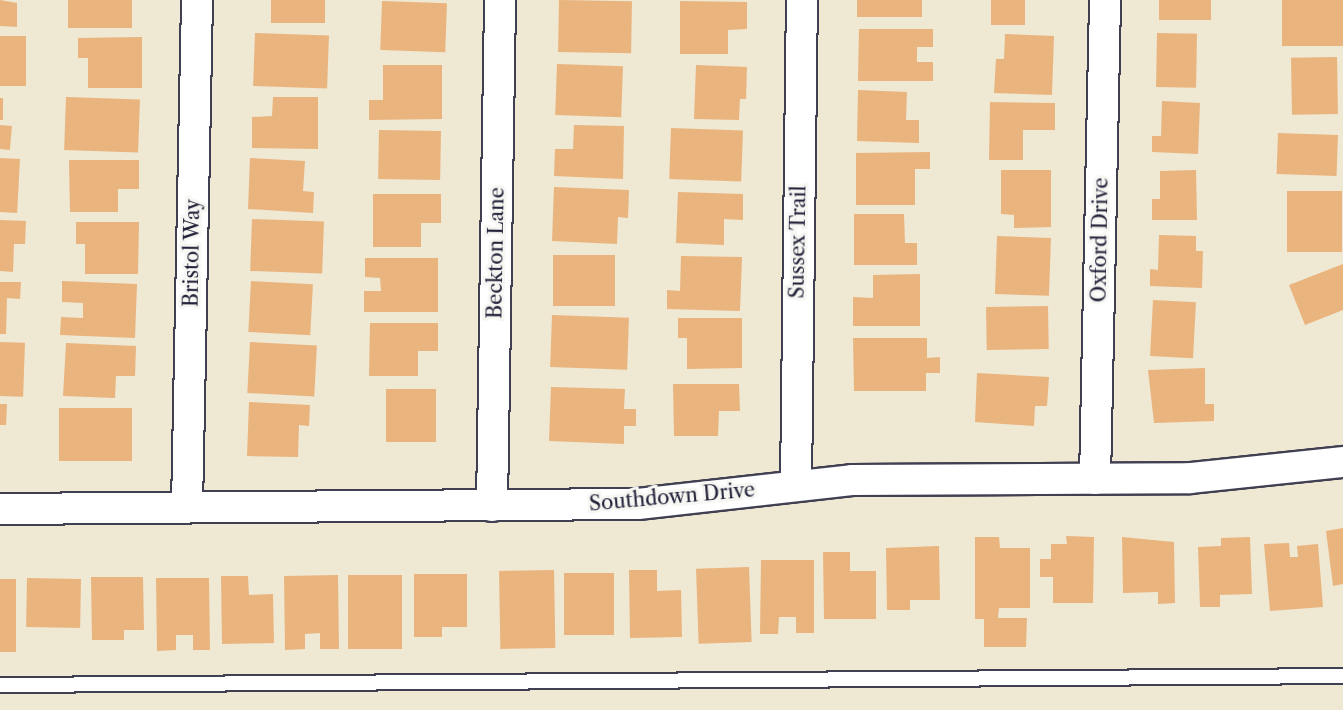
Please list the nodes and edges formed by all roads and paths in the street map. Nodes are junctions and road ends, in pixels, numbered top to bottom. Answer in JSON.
{"nodes":[{"id":1,"x":197,"y":0,"type":"edge"},
{"id":2,"x":500,"y":0,"type":"edge"},
{"id":3,"x":802,"y":0,"type":"edge"},
{"id":4,"x":1105,"y":0,"type":"edge"},
{"id":5,"x":1343,"y":462,"type":"edge"},
{"id":6,"x":1095,"y":479,"type":"junction"},
{"id":7,"x":796,"y":485,"type":"junction"},
{"id":8,"x":492,"y":506,"type":"junction"},
{"id":9,"x":187,"y":507,"type":"junction"},
{"id":10,"x":0,"y":509,"type":"edge"},
{"id":11,"x":1343,"y":676,"type":"edge"},
{"id":12,"x":0,"y":685,"type":"edge"}],
"edges":[{"from":1,"to":9,"type":"street","name":"Bristol Way"},
{"from":2,"to":8,"type":"street","name":"Beckton Lane"},
{"from":3,"to":7,"type":"street","name":"Sussex Trail"},
{"from":4,"to":6,"type":"street","name":"Oxford Drive"},
{"from":5,"to":6,"type":"street","name":"Southdown Drive"},
{"from":6,"to":7,"type":"street","name":"Southdown Drive"},
{"from":7,"to":8,"type":"street","name":"Southdown Drive"},
{"from":8,"to":9,"type":"street","name":"Southdown Drive"},
{"from":9,"to":10,"type":"street","name":"Southdown Drive"},
{"from":11,"to":12,"type":"lane"}]}
